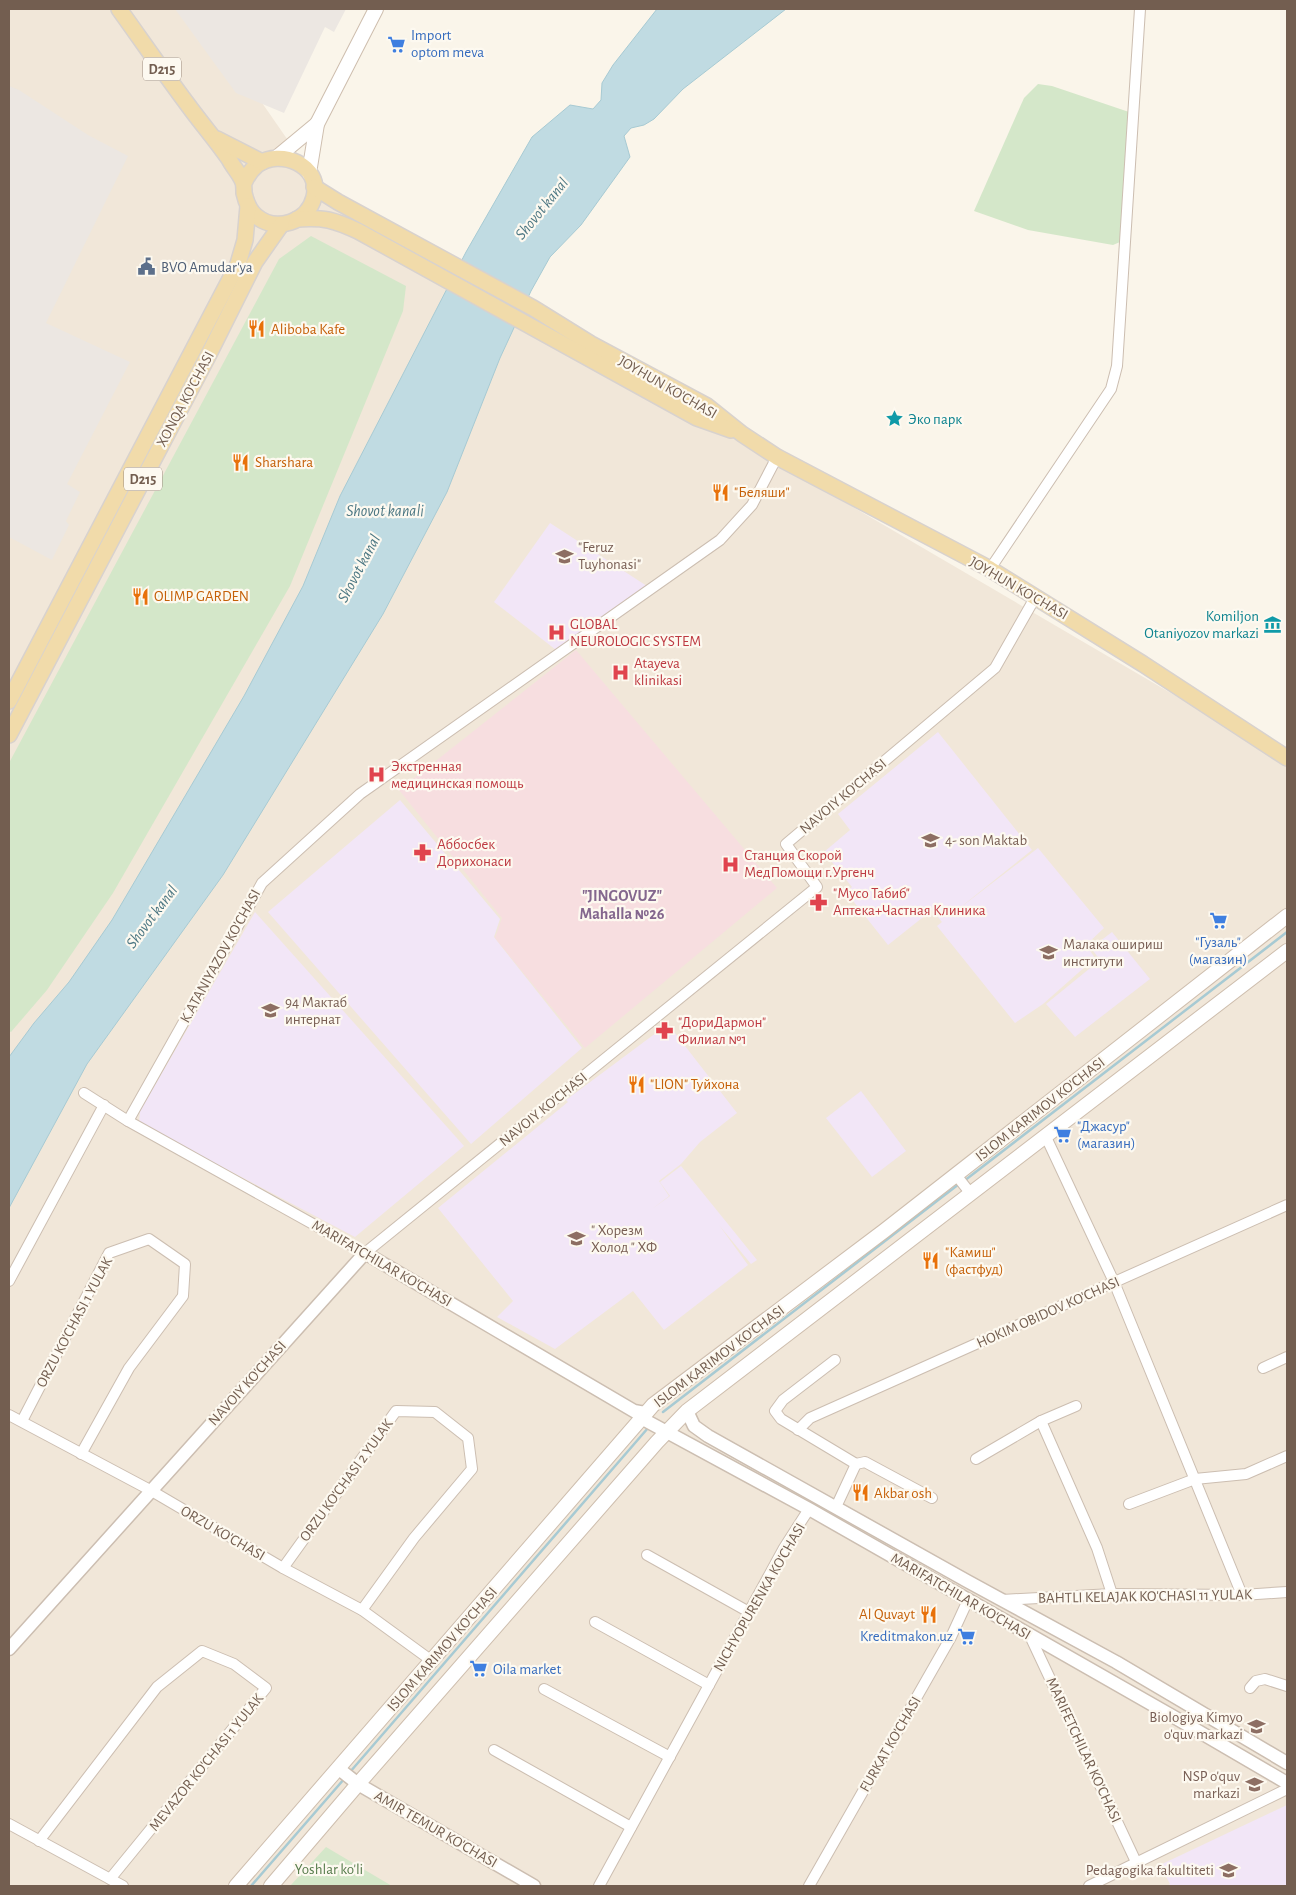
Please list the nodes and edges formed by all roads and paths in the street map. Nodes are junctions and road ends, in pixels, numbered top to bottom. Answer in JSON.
{"nodes":[{"id":1,"x":119,"y":9,"type":"edge"},
{"id":2,"x":376,"y":9,"type":"edge"},
{"id":3,"x":1140,"y":9,"type":"edge"},
{"id":4,"x":317,"y":124,"type":"junction"},
{"id":5,"x":215,"y":138,"type":"junction"},
{"id":6,"x":269,"y":160,"type":"junction"},
{"id":7,"x":312,"y":180,"type":"junction"},
{"id":8,"x":244,"y":183,"type":"junction"},
{"id":9,"x":248,"y":206,"type":"junction"},
{"id":10,"x":297,"y":219,"type":"junction"},
{"id":11,"x":280,"y":225,"type":"junction"},
{"id":12,"x":194,"y":348,"type":"junction"},
{"id":13,"x":588,"y":350,"type":"junction"},
{"id":14,"x":208,"y":356,"type":"junction"},
{"id":15,"x":777,"y":457,"type":"junction"},
{"id":16,"x":990,"y":569,"type":"junction"},
{"id":17,"x":1036,"y":596,"type":"junction"},
{"id":18,"x":9,"y":701,"type":"edge"},
{"id":19,"x":9,"y":735,"type":"edge"},
{"id":20,"x":1287,"y":758,"type":"edge"},
{"id":21,"x":1287,"y":916,"type":"edge"},
{"id":22,"x":1287,"y":950,"type":"edge"},
{"id":23,"x":84,"y":1093,"type":"dead end"},
{"id":24,"x":104,"y":1105,"type":"junction"},
{"id":25,"x":128,"y":1121,"type":"junction"},
{"id":26,"x":1046,"y":1137,"type":"junction"},
{"id":27,"x":956,"y":1175,"type":"junction"},
{"id":28,"x":971,"y":1194,"type":"junction"},
{"id":29,"x":1287,"y":1205,"type":"edge"},
{"id":30,"x":365,"y":1253,"type":"junction"},
{"id":31,"x":9,"y":1281,"type":"edge"},
{"id":32,"x":1114,"y":1282,"type":"junction"},
{"id":33,"x":1287,"y":1358,"type":"edge"},
{"id":34,"x":835,"y":1360,"type":"dead end"},
{"id":35,"x":1263,"y":1368,"type":"dead end"},
{"id":36,"x":1076,"y":1406,"type":"dead end"},
{"id":37,"x":687,"y":1411,"type":"junction"},
{"id":38,"x":640,"y":1414,"type":"junction"},
{"id":39,"x":9,"y":1415,"type":"edge"},
{"id":40,"x":1041,"y":1421,"type":"junction"},
{"id":41,"x":22,"y":1422,"type":"junction"},
{"id":42,"x":798,"y":1430,"type":"junction"},
{"id":43,"x":667,"y":1431,"type":"junction"},
{"id":44,"x":82,"y":1454,"type":"junction"},
{"id":45,"x":1287,"y":1456,"type":"edge"},
{"id":46,"x":976,"y":1459,"type":"dead end"},
{"id":47,"x":856,"y":1464,"type":"junction"},
{"id":48,"x":1195,"y":1479,"type":"junction"},
{"id":49,"x":150,"y":1490,"type":"junction"},
{"id":50,"x":932,"y":1498,"type":"dead end"},
{"id":51,"x":1130,"y":1504,"type":"dead end"},
{"id":52,"x":836,"y":1507,"type":"junction"},
{"id":53,"x":809,"y":1510,"type":"junction"},
{"id":54,"x":646,"y":1555,"type":"dead end"},
{"id":55,"x":283,"y":1568,"type":"junction"},
{"id":56,"x":1287,"y":1592,"type":"edge"},
{"id":57,"x":1112,"y":1594,"type":"junction"},
{"id":58,"x":1242,"y":1595,"type":"junction"},
{"id":59,"x":968,"y":1600,"type":"junction"},
{"id":60,"x":1002,"y":1600,"type":"junction"},
{"id":61,"x":362,"y":1610,"type":"junction"},
{"id":62,"x":749,"y":1612,"type":"junction"},
{"id":63,"x":595,"y":1622,"type":"dead end"},
{"id":64,"x":1030,"y":1636,"type":"junction"},
{"id":65,"x":9,"y":1648,"type":"edge"},
{"id":66,"x":432,"y":1661,"type":"junction"},
{"id":67,"x":709,"y":1685,"type":"junction"},
{"id":68,"x":1287,"y":1686,"type":"edge"},
{"id":69,"x":1250,"y":1688,"type":"dead end"},
{"id":70,"x":544,"y":1689,"type":"dead end"},
{"id":71,"x":494,"y":1750,"type":"dead end"},
{"id":72,"x":670,"y":1757,"type":"junction"},
{"id":73,"x":1287,"y":1763,"type":"edge"},
{"id":74,"x":339,"y":1768,"type":"junction"},
{"id":75,"x":358,"y":1784,"type":"junction"},
{"id":76,"x":1287,"y":1784,"type":"edge"},
{"id":77,"x":1287,"y":1789,"type":"edge"},
{"id":78,"x":9,"y":1824,"type":"edge"},
{"id":79,"x":631,"y":1827,"type":"junction"},
{"id":80,"x":40,"y":1841,"type":"junction"},
{"id":81,"x":1137,"y":1864,"type":"junction"},
{"id":82,"x":110,"y":1879,"type":"junction"},
{"id":83,"x":123,"y":1886,"type":"edge"},
{"id":84,"x":236,"y":1886,"type":"edge"},
{"id":85,"x":270,"y":1886,"type":"edge"},
{"id":86,"x":534,"y":1886,"type":"edge"},
{"id":87,"x":599,"y":1886,"type":"edge"},
{"id":88,"x":809,"y":1886,"type":"edge"},
{"id":89,"x":1089,"y":1886,"type":"edge"}],
"edges":[{"from":1,"to":5,"type":"main road","number":"D215"},
{"from":2,"to":4,"type":"main road"},
{"from":3,"to":16,"type":"street"},
{"from":4,"to":6,"type":"main road"},
{"from":4,"to":7,"type":"main road"},
{"from":5,"to":6,"type":"main road","number":"D215"},
{"from":5,"to":8,"type":"main road","number":"D215"},
{"from":6,"to":7,"type":"main road","number":"D215"},
{"from":6,"to":8,"type":"main road"},
{"from":7,"to":10,"type":"main road"},
{"from":7,"to":13,"type":"main road"},
{"from":8,"to":9,"type":"main road","number":"D215"},
{"from":9,"to":11,"type":"main road"},
{"from":9,"to":12,"type":"main road","name":"XONQA KO'CHASI","number":"D215"},
{"from":10,"to":11,"type":"main road"},
{"from":10,"to":13,"type":"main road"},
{"from":11,"to":14,"type":"main road","name":"XONQA KO'CHASI","number":"D215"},
{"from":12,"to":14,"type":"main road"},
{"from":12,"to":18,"type":"main road","name":"XONQA KO'CHASI","number":"D215"},
{"from":13,"to":15,"type":"main road","name":"JOYHUN KO'CHASI"},
{"from":14,"to":19,"type":"main road","name":"XONQA KO'CHASI","number":"D215"},
{"from":15,"to":16,"type":"main road","name":"JOYHUN KO'CHASI"},
{"from":15,"to":25,"type":"street","name":"K.ATANIYAZOV KO'CHASI"},
{"from":16,"to":17,"type":"main road","name":"JOYHUN KO'CHASI"},
{"from":17,"to":20,"type":"main road","name":"JOYHUN KO'CHASI"},
{"from":17,"to":30,"type":"street","name":"NAVOIY KO'CHASI"},
{"from":21,"to":27,"type":"main road","name":"ISLOM KARIMOV KO'CHASI"},
{"from":22,"to":26,"type":"main road","name":"ISLOM KARIMOV KO'CHASI"},
{"from":23,"to":24,"type":"street","name":"MARIFATCHILAR KO'CHASI"},
{"from":24,"to":25,"type":"street","name":"MARIFATCHILAR KO'CHASI"},
{"from":24,"to":31,"type":"street"},
{"from":25,"to":30,"type":"street","name":"MARIFATCHILAR KO'CHASI"},
{"from":26,"to":28,"type":"main road","name":"ISLOM KARIMOV KO'CHASI"},
{"from":26,"to":32,"type":"street"},
{"from":27,"to":28,"type":"street"},
{"from":27,"to":38,"type":"main road","name":"ISLOM KARIMOV KO'CHASI"},
{"from":28,"to":37,"type":"main road","name":"ISLOM KARIMOV KO'CHASI"},
{"from":29,"to":32,"type":"street","name":"HOKIM OBIDOV KO'CHASI"},
{"from":30,"to":38,"type":"street","name":"MARIFATCHILAR KO'CHASI"},
{"from":30,"to":49,"type":"street","name":"NAVOIY KO'CHASI"},
{"from":32,"to":42,"type":"street","name":"HOKIM OBIDOV KO'CHASI"},
{"from":32,"to":48,"type":"street"},
{"from":33,"to":35,"type":"street"},
{"from":34,"to":42,"type":"street"},
{"from":36,"to":40,"type":"street"},
{"from":37,"to":43,"type":"main road","name":"ISLOM KARIMOV KO'CHASI"},
{"from":37,"to":52,"type":"street","name":"MARIFATCHILAR KO'CHASI"},
{"from":38,"to":43,"type":"street","name":"MARIFATCHILAR KO'CHASI"},
{"from":38,"to":66,"type":"main road","name":"ISLOM KARIMOV KO'CHASI"},
{"from":39,"to":41,"type":"street","name":"ORZU KO'CHASI"},
{"from":40,"to":46,"type":"street"},
{"from":40,"to":57,"type":"street"},
{"from":41,"to":44,"type":"street","name":"ORZU KO'CHASI"},
{"from":41,"to":44,"type":"street","name":"ORZU KO'CHASI 1 YULAK"},
{"from":42,"to":47,"type":"street"},
{"from":43,"to":53,"type":"street","name":"MARIFATCHILAR KO'CHASI"},
{"from":43,"to":75,"type":"main road","name":"ISLOM KARIMOV KO'CHASI"},
{"from":44,"to":49,"type":"street","name":"ORZU KO'CHASI"},
{"from":45,"to":48,"type":"street"},
{"from":47,"to":50,"type":"street"},
{"from":47,"to":52,"type":"street"},
{"from":48,"to":51,"type":"street"},
{"from":48,"to":58,"type":"street"},
{"from":49,"to":55,"type":"street","name":"ORZU KO'CHASI"},
{"from":49,"to":65,"type":"street","name":"NAVOIY KO'CHASI"},
{"from":52,"to":60,"type":"street","name":"MARIFATCHILAR KO'CHASI"},
{"from":53,"to":59,"type":"street","name":"MARIFATCHILAR KO'CHASI"},
{"from":53,"to":62,"type":"street","name":"NICHYOPURENKA KO'CHASI"},
{"from":54,"to":62,"type":"street"},
{"from":55,"to":61,"type":"street","name":"ORZU KO'CHASI"},
{"from":55,"to":61,"type":"street","name":"ORZU KO'CHASI 2 YULAK"},
{"from":56,"to":58,"type":"street","name":"BAHTLI KELAJAK KO'CHASI 11 YULAK"},
{"from":57,"to":58,"type":"street","name":"BAHTLI KELAJAK KO'CHASI 11 YULAK"},
{"from":57,"to":60,"type":"street","name":"BAHTLI KELAJAK KO'CHASI 11 YULAK"},
{"from":59,"to":64,"type":"street","name":"MARIFATCHILAR KO'CHASI"},
{"from":59,"to":88,"type":"street","name":"FURKAT KO'CHASI"},
{"from":60,"to":73,"type":"street","name":"MARIFATCHILAR KO'CHASI"},
{"from":61,"to":66,"type":"street","name":"ORZU KO'CHASI"},
{"from":62,"to":67,"type":"street","name":"NICHYOPURENKA KO'CHASI"},
{"from":63,"to":67,"type":"street","name":"NICHYOPURENKA KO'CHASI"},
{"from":64,"to":76,"type":"street","name":"MARIFATCHILAR KO'CHASI"},
{"from":64,"to":81,"type":"street","name":"MARIFETCHILAR KO'CHASI"},
{"from":66,"to":74,"type":"main road","name":"ISLOM KARIMOV KO'CHASI"},
{"from":67,"to":72,"type":"street","name":"NICHYOPURENKA KO'CHASI"},
{"from":68,"to":69,"type":"street"},
{"from":70,"to":72,"type":"street"},
{"from":71,"to":79,"type":"street"},
{"from":72,"to":79,"type":"street","name":"NICHYOPURENKA KO'CHASI"},
{"from":74,"to":75,"type":"street","name":"AMIR TEMUR KO'CHASI"},
{"from":74,"to":84,"type":"main road","name":"ISLOM KARIMOV KO'CHASI"},
{"from":75,"to":85,"type":"main road","name":"ISLOM KARIMOV KO'CHASI"},
{"from":75,"to":86,"type":"street","name":"AMIR TEMUR KO'CHASI"},
{"from":77,"to":81,"type":"street"},
{"from":78,"to":80,"type":"street"},
{"from":79,"to":87,"type":"street","name":"NICHYOPURENKA KO'CHASI"},
{"from":80,"to":82,"type":"street"},
{"from":80,"to":82,"type":"street","name":"MEVAZOR KO'CHASI 1 YULAK"},
{"from":81,"to":89,"type":"street"},
{"from":82,"to":83,"type":"street"}]}
